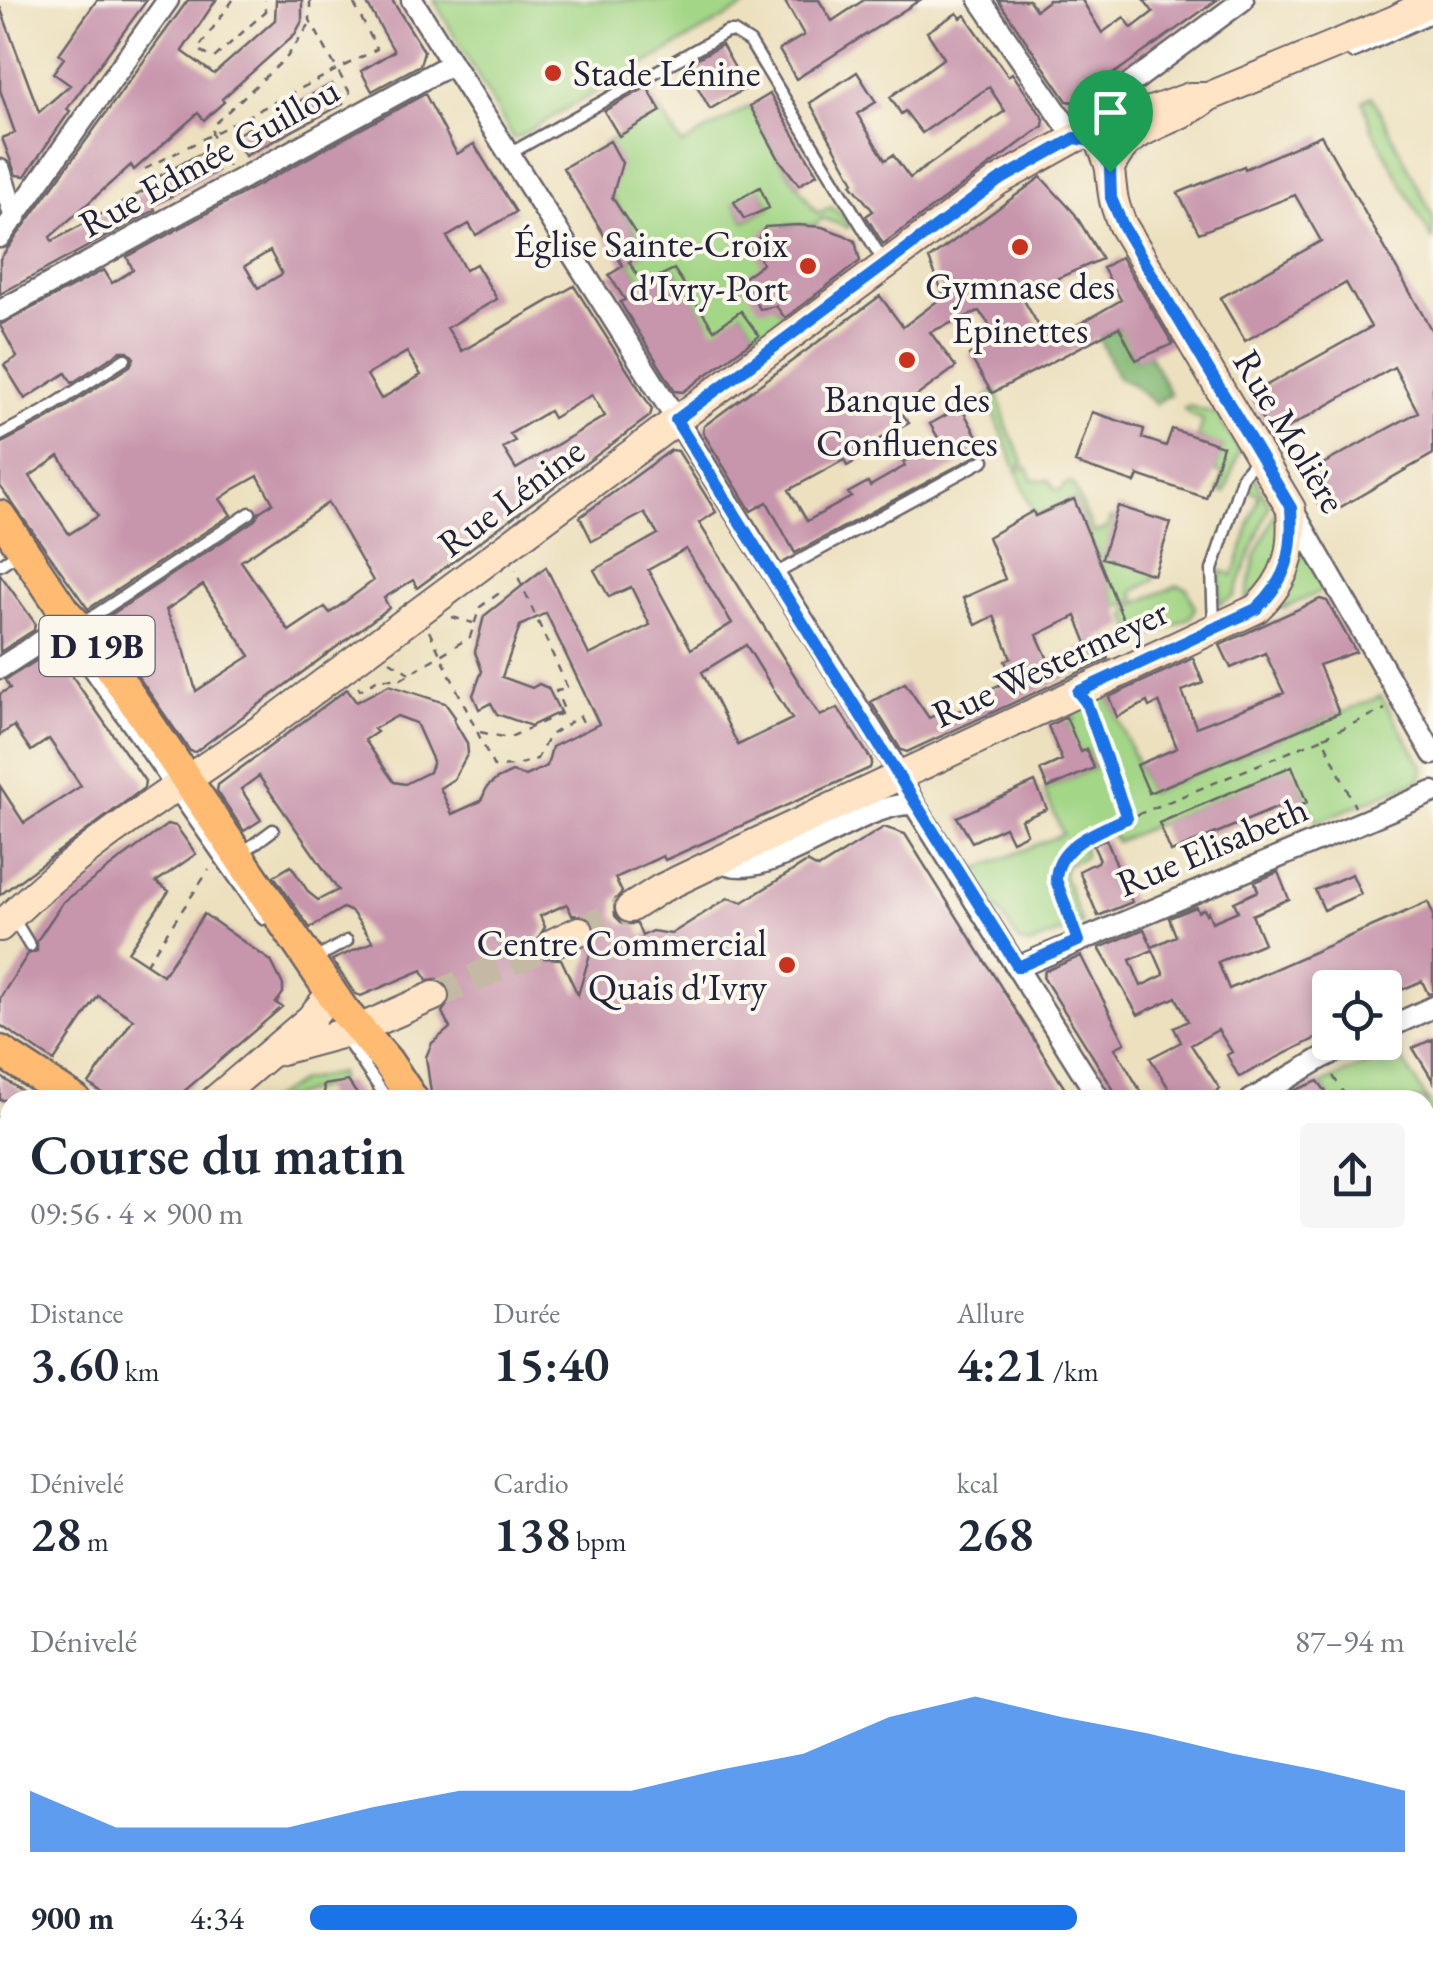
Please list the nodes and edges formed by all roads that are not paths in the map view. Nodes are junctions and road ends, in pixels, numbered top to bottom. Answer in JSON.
{"nodes":[{"id":1,"x":168,"y":0,"type":"edge"},
{"id":2,"x":412,"y":0,"type":"edge"},
{"id":3,"x":980,"y":0,"type":"edge"},
{"id":4,"x":1243,"y":0,"type":"edge"},
{"id":5,"x":1432,"y":0,"type":"edge"},
{"id":6,"x":1433,"y":16,"type":"edge"},
{"id":7,"x":1398,"y":26,"type":"junction"},
{"id":8,"x":1348,"y":54,"type":"dead end"},
{"id":9,"x":451,"y":64,"type":"junction"},
{"id":10,"x":1203,"y":97,"type":"junction"},
{"id":11,"x":1095,"y":144,"type":"junction"},
{"id":12,"x":509,"y":154,"type":"junction"},
{"id":13,"x":0,"y":170,"type":"edge"},
{"id":14,"x":15,"y":218,"type":"junction"},
{"id":15,"x":0,"y":237,"type":"edge"},
{"id":16,"x":878,"y":262,"type":"junction"},
{"id":17,"x":0,"y":310,"type":"edge"},
{"id":18,"x":125,"y":359,"type":"dead end"},
{"id":19,"x":676,"y":420,"type":"junction"},
{"id":20,"x":0,"y":435,"type":"edge"},
{"id":21,"x":1260,"y":457,"type":"junction"},
{"id":22,"x":984,"y":460,"type":"dead end"},
{"id":23,"x":1291,"y":508,"type":"junction"},
{"id":24,"x":250,"y":513,"type":"dead end"},
{"id":25,"x":0,"y":516,"type":"edge"},
{"id":26,"x":9,"y":553,"type":"edge"},
{"id":27,"x":774,"y":575,"type":"junction"},
{"id":28,"x":71,"y":625,"type":"junction"},
{"id":29,"x":1214,"y":628,"type":"junction"},
{"id":30,"x":0,"y":668,"type":"edge"},
{"id":31,"x":1433,"y":754,"type":"edge"},
{"id":32,"x":899,"y":775,"type":"junction"},
{"id":33,"x":181,"y":785,"type":"junction"},
{"id":34,"x":1433,"y":792,"type":"edge"},
{"id":35,"x":914,"y":804,"type":"junction"},
{"id":36,"x":274,"y":830,"type":"dead end"},
{"id":37,"x":229,"y":855,"type":"junction"},
{"id":38,"x":720,"y":861,"type":"junction"},
{"id":39,"x":630,"y":908,"type":"tunnel mouth"},
{"id":40,"x":6,"y":921,"type":"edge"},
{"id":41,"x":270,"y":929,"type":"dead end"},
{"id":42,"x":580,"y":931,"type":"tunnel mouth"},
{"id":43,"x":347,"y":941,"type":"dead end"},
{"id":44,"x":553,"y":943,"type":"tunnel mouth"},
{"id":45,"x":30,"y":946,"type":"dead end"},
{"id":46,"x":1018,"y":967,"type":"junction"},
{"id":47,"x":434,"y":996,"type":"tunnel mouth"},
{"id":48,"x":330,"y":1004,"type":"junction"},
{"id":49,"x":1433,"y":1006,"type":"edge"},
{"id":50,"x":1402,"y":1021,"type":"edge"},
{"id":51,"x":0,"y":1050,"type":"edge"},
{"id":52,"x":1319,"y":1060,"type":"edge"},
{"id":53,"x":60,"y":1090,"type":"edge"},
{"id":54,"x":227,"y":1090,"type":"edge"},
{"id":55,"x":389,"y":1090,"type":"edge"},
{"id":56,"x":1094,"y":1090,"type":"edge"},
{"id":57,"x":1269,"y":1090,"type":"edge"}],
"edges":[{"from":1,"to":14,"type":"street"},
{"from":2,"to":9,"type":"street"},
{"from":3,"to":11,"type":"street","name":"Rue Molière"},
{"from":4,"to":11,"type":"street"},
{"from":5,"to":7,"type":"main road"},
{"from":6,"to":7,"type":"lane"},
{"from":7,"to":8,"type":"lane"},
{"from":7,"to":10,"type":"main road"},
{"from":9,"to":12,"type":"street"},
{"from":9,"to":17,"type":"street","name":"Rue Edmée Guillou"},
{"from":10,"to":11,"type":"main road"},
{"from":10,"to":11,"type":"main road"},
{"from":11,"to":16,"type":"main road","name":"Rue Lénine"},
{"from":11,"to":21,"type":"main road","name":"Rue Molière"},
{"from":12,"to":16,"type":"lane"},
{"from":12,"to":19,"type":"street"},
{"from":13,"to":14,"type":"street"},
{"from":14,"to":15,"type":"street"},
{"from":16,"to":19,"type":"main road","name":"Rue Lénine"},
{"from":18,"to":20,"type":"lane"},
{"from":19,"to":27,"type":"street"},
{"from":19,"to":33,"type":"main road","name":"Rue Lénine"},
{"from":21,"to":23,"type":"main road","name":"Rue Molière"},
{"from":21,"to":29,"type":"lane"},
{"from":22,"to":27,"type":"lane"},
{"from":23,"to":29,"type":"main road","name":"Rue Westermeyer"},
{"from":23,"to":31,"type":"street","name":"Rue Molière"},
{"from":24,"to":28,"type":"lane"},
{"from":25,"to":26,"type":"main road","number":"D 19B"},
{"from":26,"to":28,"type":"main road","number":"D 19B"},
{"from":27,"to":32,"type":"street"},
{"from":28,"to":30,"type":"street"},
{"from":28,"to":33,"type":"main road","number":"D 19B"},
{"from":29,"to":32,"type":"main road","name":"Rue Westermeyer"},
{"from":32,"to":35,"type":"street"},
{"from":32,"to":38,"type":"main road","name":"Rue Westermeyer"},
{"from":33,"to":37,"type":"main road","number":"D 19B"},
{"from":33,"to":40,"type":"main road","name":"Rue Lénine"},
{"from":34,"to":46,"type":"street","name":"Rue Elisabeth"},
{"from":35,"to":38,"type":"street","name":"Rue Westermeyer"},
{"from":35,"to":46,"type":"street"},
{"from":36,"to":37,"type":"lane"},
{"from":37,"to":41,"type":"lane","number":"D 19B"},
{"from":37,"to":48,"type":"main road","number":"D 19B"},
{"from":38,"to":39,"type":"main road","name":"Rue Westermeyer"},
{"from":40,"to":45,"type":"lane"},
{"from":42,"to":44,"type":"main road"},
{"from":43,"to":48,"type":"lane"},
{"from":46,"to":56,"type":"street"},
{"from":47,"to":48,"type":"main road"},
{"from":48,"to":54,"type":"main road"},
{"from":48,"to":55,"type":"main road","number":"D 19B"},
{"from":49,"to":50,"type":"street"},
{"from":51,"to":53,"type":"main road"},
{"from":52,"to":57,"type":"street"}]}
